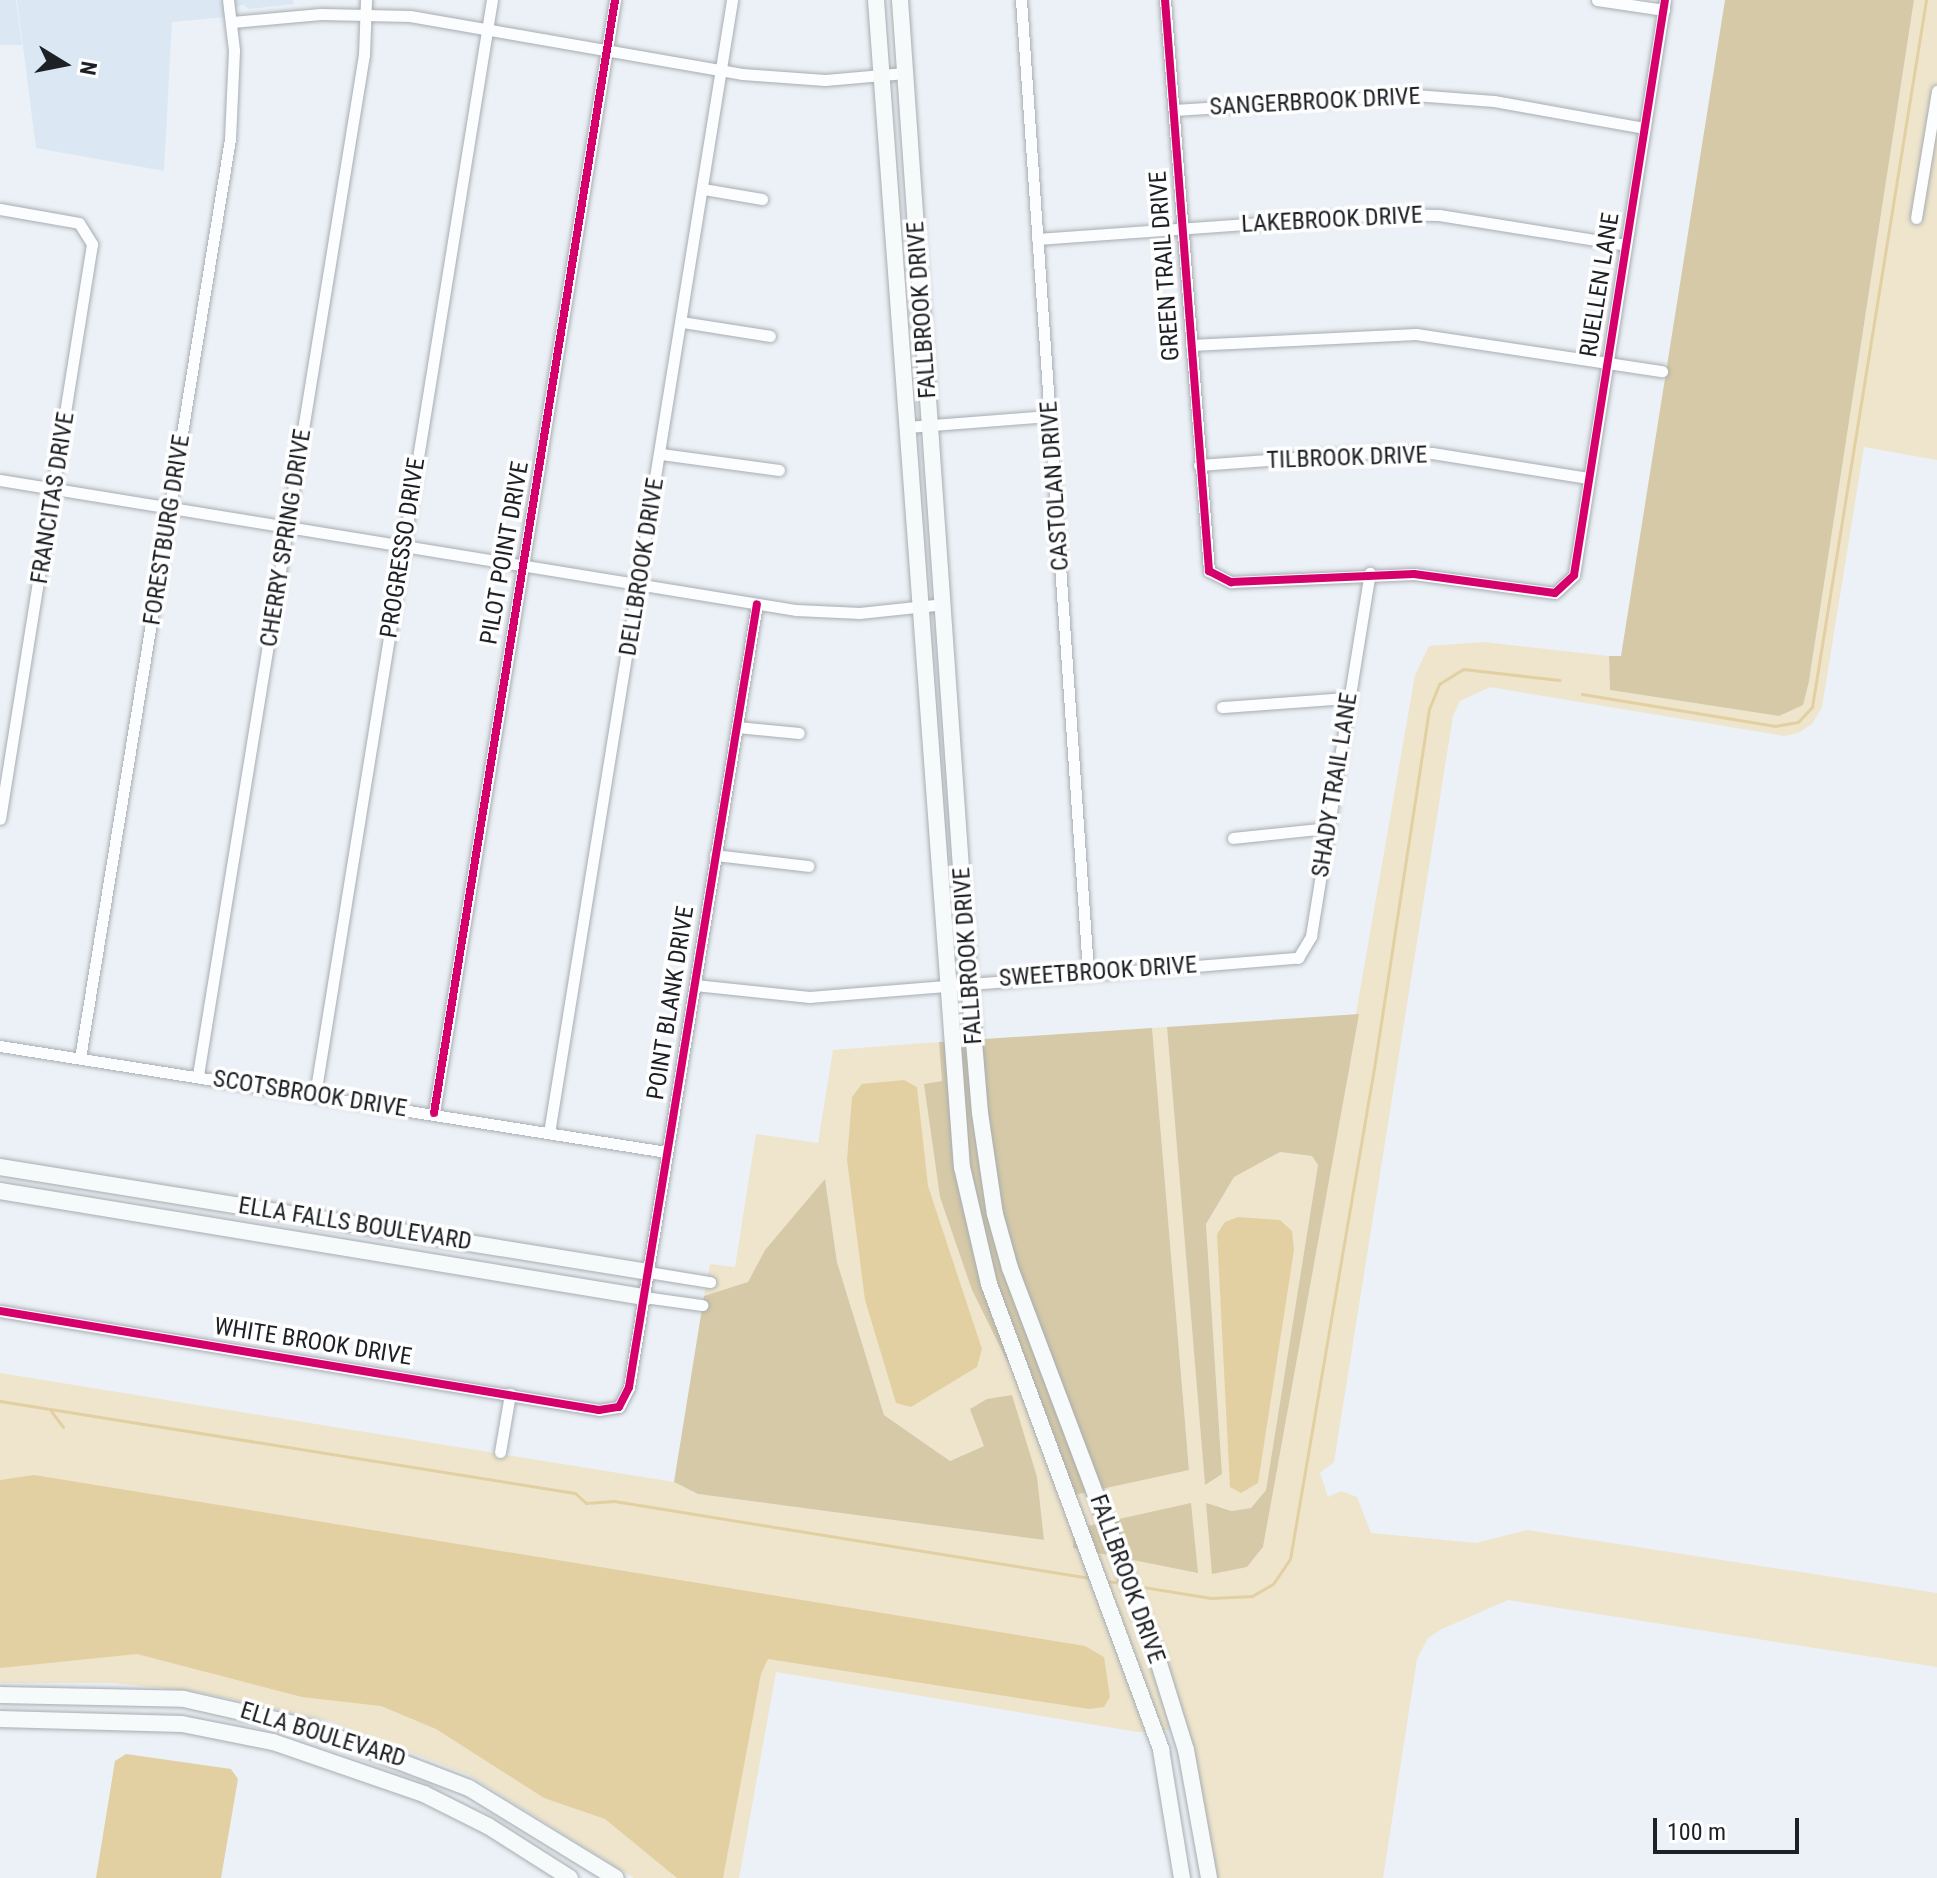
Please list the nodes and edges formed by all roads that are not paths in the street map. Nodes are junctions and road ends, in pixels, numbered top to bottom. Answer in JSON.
{"nodes":[{"id":1,"x":228,"y":0,"type":"edge"},
{"id":2,"x":492,"y":0,"type":"edge"},
{"id":3,"x":615,"y":0,"type":"edge"},
{"id":4,"x":732,"y":0,"type":"edge"},
{"id":5,"x":876,"y":0,"type":"edge"},
{"id":6,"x":900,"y":0,"type":"edge"},
{"id":7,"x":1021,"y":0,"type":"edge"},
{"id":8,"x":1165,"y":0,"type":"edge"},
{"id":9,"x":1597,"y":0,"type":"edge"},
{"id":10,"x":1665,"y":5,"type":"edge"},
{"id":11,"x":366,"y":6,"type":"edge"},
{"id":12,"x":232,"y":22,"type":"junction"},
{"id":13,"x":487,"y":28,"type":"junction"},
{"id":14,"x":607,"y":50,"type":"junction"},
{"id":15,"x":722,"y":70,"type":"junction"},
{"id":16,"x":905,"y":73,"type":"junction"},
{"id":17,"x":881,"y":75,"type":"junction"},
{"id":18,"x":1937,"y":91,"type":"edge"},
{"id":19,"x":1174,"y":110,"type":"junction"},
{"id":20,"x":1644,"y":128,"type":"junction"},
{"id":21,"x":704,"y":189,"type":"junction"},
{"id":22,"x":762,"y":199,"type":"dead end"},
{"id":23,"x":0,"y":209,"type":"edge"},
{"id":24,"x":1916,"y":218,"type":"dead end"},
{"id":25,"x":1183,"y":228,"type":"junction"},
{"id":26,"x":1037,"y":239,"type":"junction"},
{"id":27,"x":918,"y":244,"type":"junction"},
{"id":28,"x":1626,"y":245,"type":"junction"},
{"id":29,"x":893,"y":246,"type":"junction"},
{"id":30,"x":682,"y":322,"type":"junction"},
{"id":31,"x":770,"y":336,"type":"dead end"},
{"id":32,"x":1191,"y":345,"type":"junction"},
{"id":33,"x":1609,"y":362,"type":"junction"},
{"id":34,"x":1662,"y":371,"type":"dead end"},
{"id":35,"x":1050,"y":416,"type":"junction"},
{"id":36,"x":930,"y":424,"type":"junction"},
{"id":37,"x":906,"y":427,"type":"junction"},
{"id":38,"x":661,"y":454,"type":"junction"},
{"id":39,"x":1199,"y":465,"type":"junction"},
{"id":40,"x":779,"y":470,"type":"dead end"},
{"id":41,"x":1588,"y":478,"type":"junction"},
{"id":42,"x":0,"y":480,"type":"edge"},
{"id":43,"x":54,"y":488,"type":"junction"},
{"id":44,"x":170,"y":507,"type":"junction"},
{"id":45,"x":288,"y":526,"type":"junction"},
{"id":46,"x":403,"y":543,"type":"junction"},
{"id":47,"x":523,"y":565,"type":"junction"},
{"id":48,"x":1370,"y":573,"type":"junction"},
{"id":49,"x":639,"y":585,"type":"junction"},
{"id":50,"x":757,"y":604,"type":"junction"},
{"id":51,"x":944,"y":604,"type":"junction"},
{"id":52,"x":919,"y":606,"type":"junction"},
{"id":53,"x":1348,"y":698,"type":"junction"},
{"id":54,"x":1222,"y":707,"type":"dead end"},
{"id":55,"x":737,"y":727,"type":"junction"},
{"id":56,"x":799,"y":733,"type":"dead end"},
{"id":57,"x":959,"y":817,"type":"junction"},
{"id":58,"x":0,"y":819,"type":"edge"},
{"id":59,"x":934,"y":819,"type":"junction"},
{"id":60,"x":1328,"y":828,"type":"junction"},
{"id":61,"x":1233,"y":838,"type":"dead end"},
{"id":62,"x":715,"y":855,"type":"junction"},
{"id":63,"x":808,"y":866,"type":"dead end"},
{"id":64,"x":1262,"y":962,"type":"joint"},
{"id":65,"x":1088,"y":971,"type":"junction"},
{"id":66,"x":969,"y":982,"type":"junction"},
{"id":67,"x":945,"y":983,"type":"junction"},
{"id":68,"x":695,"y":985,"type":"junction"},
{"id":69,"x":0,"y":1046,"type":"edge"},
{"id":70,"x":80,"y":1058,"type":"junction"},
{"id":71,"x":198,"y":1075,"type":"junction"},
{"id":72,"x":315,"y":1095,"type":"junction"},
{"id":73,"x":434,"y":1113,"type":"junction"},
{"id":74,"x":549,"y":1133,"type":"junction"},
{"id":75,"x":666,"y":1152,"type":"junction"},
{"id":76,"x":0,"y":1167,"type":"edge"},
{"id":77,"x":0,"y":1191,"type":"edge"},
{"id":78,"x":205,"y":1199,"type":"junction"},
{"id":79,"x":995,"y":1214,"type":"junction"},
{"id":80,"x":973,"y":1220,"type":"junction"},
{"id":81,"x":201,"y":1224,"type":"junction"},
{"id":82,"x":413,"y":1233,"type":"junction"},
{"id":83,"x":408,"y":1257,"type":"junction"},
{"id":84,"x":648,"y":1272,"type":"junction"},
{"id":85,"x":710,"y":1282,"type":"dead end"},
{"id":86,"x":644,"y":1297,"type":"junction"},
{"id":87,"x":702,"y":1305,"type":"dead end"},
{"id":88,"x":0,"y":1311,"type":"edge"},
{"id":89,"x":510,"y":1394,"type":"junction"},
{"id":90,"x":619,"y":1407,"type":"joint"},
{"id":91,"x":500,"y":1452,"type":"dead end"},
{"id":92,"x":1135,"y":1596,"type":"junction"},
{"id":93,"x":1113,"y":1612,"type":"junction"},
{"id":94,"x":0,"y":1695,"type":"edge"},
{"id":95,"x":0,"y":1719,"type":"edge"},
{"id":96,"x":312,"y":1728,"type":"junction"},
{"id":97,"x":305,"y":1751,"type":"junction"},
{"id":98,"x":1191,"y":1771,"type":"junction"},
{"id":99,"x":1167,"y":1777,"type":"junction"},
{"id":100,"x":570,"y":1878,"type":"edge"},
{"id":101,"x":616,"y":1878,"type":"edge"},
{"id":102,"x":1182,"y":1878,"type":"edge"},
{"id":103,"x":1209,"y":1878,"type":"edge"}],
"edges":[{"from":1,"to":12,"type":"street","name":"FORESTBURG DRIVE"},
{"from":2,"to":13,"type":"street","name":"PROGRESSO DRIVE"},
{"from":3,"to":14,"type":"street","name":"PILOT POINT DRIVE"},
{"from":4,"to":15,"type":"street","name":"DELLBROOK DRIVE"},
{"from":5,"to":17,"type":"main road","name":"FALLBROOK DRIVE"},
{"from":6,"to":16,"type":"main road","name":"FALLBROOK DRIVE"},
{"from":7,"to":26,"type":"street","name":"CASTOLAN DRIVE"},
{"from":8,"to":19,"type":"street","name":"GREEN TRAIL DRIVE"},
{"from":9,"to":10,"type":"street"},
{"from":10,"to":20,"type":"street","name":"RUELLEN LANE"},
{"from":11,"to":12,"type":"street"},
{"from":11,"to":13,"type":"street"},
{"from":11,"to":45,"type":"street","name":"CHERRY SPRING DRIVE"},
{"from":12,"to":44,"type":"street","name":"FORESTBURG DRIVE"},
{"from":13,"to":14,"type":"street"},
{"from":13,"to":46,"type":"street","name":"PROGRESSO DRIVE"},
{"from":14,"to":15,"type":"street"},
{"from":14,"to":47,"type":"street","name":"PILOT POINT DRIVE"},
{"from":15,"to":17,"type":"street"},
{"from":15,"to":21,"type":"street","name":"DELLBROOK DRIVE"},
{"from":16,"to":17,"type":"street"},
{"from":16,"to":27,"type":"main road","name":"FALLBROOK DRIVE"},
{"from":17,"to":29,"type":"main road","name":"FALLBROOK DRIVE"},
{"from":18,"to":24,"type":"street"},
{"from":19,"to":20,"type":"street","name":"SANGERBROOK DRIVE"},
{"from":19,"to":25,"type":"street","name":"GREEN TRAIL DRIVE"},
{"from":20,"to":28,"type":"street","name":"RUELLEN LANE"},
{"from":21,"to":22,"type":"street"},
{"from":21,"to":30,"type":"street","name":"DELLBROOK DRIVE"},
{"from":23,"to":43,"type":"street","name":"FRANCITAS DRIVE"},
{"from":25,"to":26,"type":"street","name":"LAKEBROOK DRIVE"},
{"from":25,"to":28,"type":"street","name":"LAKEBROOK DRIVE"},
{"from":25,"to":32,"type":"street","name":"GREEN TRAIL DRIVE"},
{"from":26,"to":35,"type":"street","name":"CASTOLAN DRIVE"},
{"from":27,"to":29,"type":"main road"},
{"from":27,"to":36,"type":"main road","name":"FALLBROOK DRIVE"},
{"from":28,"to":33,"type":"street","name":"RUELLEN LANE"},
{"from":29,"to":37,"type":"main road","name":"FALLBROOK DRIVE"},
{"from":30,"to":31,"type":"street"},
{"from":30,"to":38,"type":"street","name":"DELLBROOK DRIVE"},
{"from":32,"to":33,"type":"street"},
{"from":32,"to":39,"type":"street","name":"GREEN TRAIL DRIVE"},
{"from":33,"to":34,"type":"street"},
{"from":33,"to":41,"type":"street","name":"RUELLEN LANE"},
{"from":35,"to":36,"type":"street"},
{"from":35,"to":65,"type":"street","name":"CASTOLAN DRIVE"},
{"from":36,"to":37,"type":"street"},
{"from":36,"to":51,"type":"main road","name":"FALLBROOK DRIVE"},
{"from":37,"to":52,"type":"main road","name":"FALLBROOK DRIVE"},
{"from":38,"to":40,"type":"street"},
{"from":38,"to":49,"type":"street","name":"DELLBROOK DRIVE"},
{"from":39,"to":41,"type":"street","name":"TILBROOK DRIVE"},
{"from":39,"to":48,"type":"street","name":"GREEN TRAIL DRIVE"},
{"from":41,"to":48,"type":"street","name":"RUELLEN LANE"},
{"from":42,"to":43,"type":"street"},
{"from":43,"to":44,"type":"street"},
{"from":43,"to":58,"type":"street","name":"FRANCITAS DRIVE"},
{"from":44,"to":45,"type":"street"},
{"from":44,"to":70,"type":"street","name":"FORESTBURG DRIVE"},
{"from":45,"to":46,"type":"street"},
{"from":45,"to":71,"type":"street","name":"CHERRY SPRING DRIVE"},
{"from":46,"to":47,"type":"street"},
{"from":46,"to":72,"type":"street","name":"PROGRESSO DRIVE"},
{"from":47,"to":49,"type":"street"},
{"from":47,"to":73,"type":"street","name":"PILOT POINT DRIVE"},
{"from":48,"to":53,"type":"street","name":"SHADY TRAIL LANE"},
{"from":49,"to":50,"type":"street"},
{"from":49,"to":74,"type":"street","name":"DELLBROOK DRIVE"},
{"from":50,"to":52,"type":"street"},
{"from":50,"to":55,"type":"street","name":"POINT BLANK DRIVE"},
{"from":51,"to":52,"type":"street"},
{"from":51,"to":57,"type":"main road","name":"FALLBROOK DRIVE"},
{"from":52,"to":59,"type":"main road","name":"FALLBROOK DRIVE"},
{"from":53,"to":54,"type":"street"},
{"from":53,"to":60,"type":"street","name":"SHADY TRAIL LANE"},
{"from":55,"to":56,"type":"street"},
{"from":55,"to":62,"type":"street","name":"POINT BLANK DRIVE"},
{"from":57,"to":59,"type":"main road"},
{"from":57,"to":66,"type":"main road","name":"FALLBROOK DRIVE"},
{"from":59,"to":67,"type":"main road","name":"FALLBROOK DRIVE"},
{"from":60,"to":61,"type":"street"},
{"from":60,"to":64,"type":"street","name":"SHADY TRAIL LANE"},
{"from":62,"to":63,"type":"street"},
{"from":62,"to":68,"type":"street","name":"POINT BLANK DRIVE"},
{"from":64,"to":65,"type":"street","name":"SWEETBROOK DRIVE"},
{"from":65,"to":66,"type":"street","name":"SWEETBROOK DRIVE"},
{"from":66,"to":67,"type":"street","name":"SWEETBROOK DRIVE"},
{"from":66,"to":79,"type":"main road","name":"FALLBROOK DRIVE"},
{"from":67,"to":68,"type":"street","name":"SWEETBROOK DRIVE"},
{"from":67,"to":80,"type":"main road","name":"FALLBROOK DRIVE"},
{"from":68,"to":75,"type":"street","name":"POINT BLANK DRIVE"},
{"from":69,"to":70,"type":"street","name":"SCOTSBROOK DRIVE"},
{"from":70,"to":71,"type":"street","name":"SCOTSBROOK DRIVE"},
{"from":71,"to":72,"type":"street","name":"SCOTSBROOK DRIVE"},
{"from":72,"to":73,"type":"street","name":"SCOTSBROOK DRIVE"},
{"from":73,"to":74,"type":"street","name":"SCOTSBROOK DRIVE"},
{"from":74,"to":75,"type":"street","name":"SCOTSBROOK DRIVE"},
{"from":75,"to":84,"type":"street","name":"POINT BLANK DRIVE"},
{"from":76,"to":78,"type":"main road","name":"ELLA FALLS BOULEVARD"},
{"from":77,"to":81,"type":"main road","name":"ELLA FALLS BOULEVARD"},
{"from":78,"to":81,"type":"main road"},
{"from":78,"to":82,"type":"main road","name":"ELLA FALLS BOULEVARD"},
{"from":79,"to":80,"type":"main road"},
{"from":79,"to":92,"type":"main road","name":"FALLBROOK DRIVE"},
{"from":80,"to":93,"type":"main road","name":"FALLBROOK DRIVE"},
{"from":81,"to":83,"type":"main road","name":"ELLA FALLS BOULEVARD"},
{"from":82,"to":83,"type":"main road"},
{"from":82,"to":84,"type":"main road","name":"ELLA FALLS BOULEVARD"},
{"from":83,"to":86,"type":"main road","name":"ELLA FALLS BOULEVARD"},
{"from":84,"to":85,"type":"street","name":"ELLA FALLS BOULEVARD"},
{"from":84,"to":86,"type":"street","name":"POINT BLANK DRIVE"},
{"from":86,"to":87,"type":"street","name":"ELLA FALLS BOULEVARD"},
{"from":86,"to":90,"type":"street","name":"POINT BLANK DRIVE"},
{"from":88,"to":89,"type":"street","name":"WHITE BROOK DRIVE"},
{"from":89,"to":90,"type":"street","name":"WHITE BROOK DRIVE"},
{"from":89,"to":91,"type":"street"},
{"from":92,"to":93,"type":"main road"},
{"from":92,"to":98,"type":"main road","name":"FALLBROOK DRIVE"},
{"from":93,"to":99,"type":"main road","name":"FALLBROOK DRIVE"},
{"from":94,"to":96,"type":"main road","name":"ELLA BOULEVARD"},
{"from":95,"to":97,"type":"main road","name":"ELLA BOULEVARD"},
{"from":96,"to":97,"type":"main road"},
{"from":96,"to":101,"type":"main road","name":"ELLA BOULEVARD"},
{"from":97,"to":100,"type":"main road","name":"ELLA BOULEVARD"},
{"from":98,"to":99,"type":"main road"},
{"from":98,"to":103,"type":"main road","name":"FALLBROOK DRIVE"},
{"from":99,"to":102,"type":"main road","name":"FALLBROOK DRIVE"}]}
